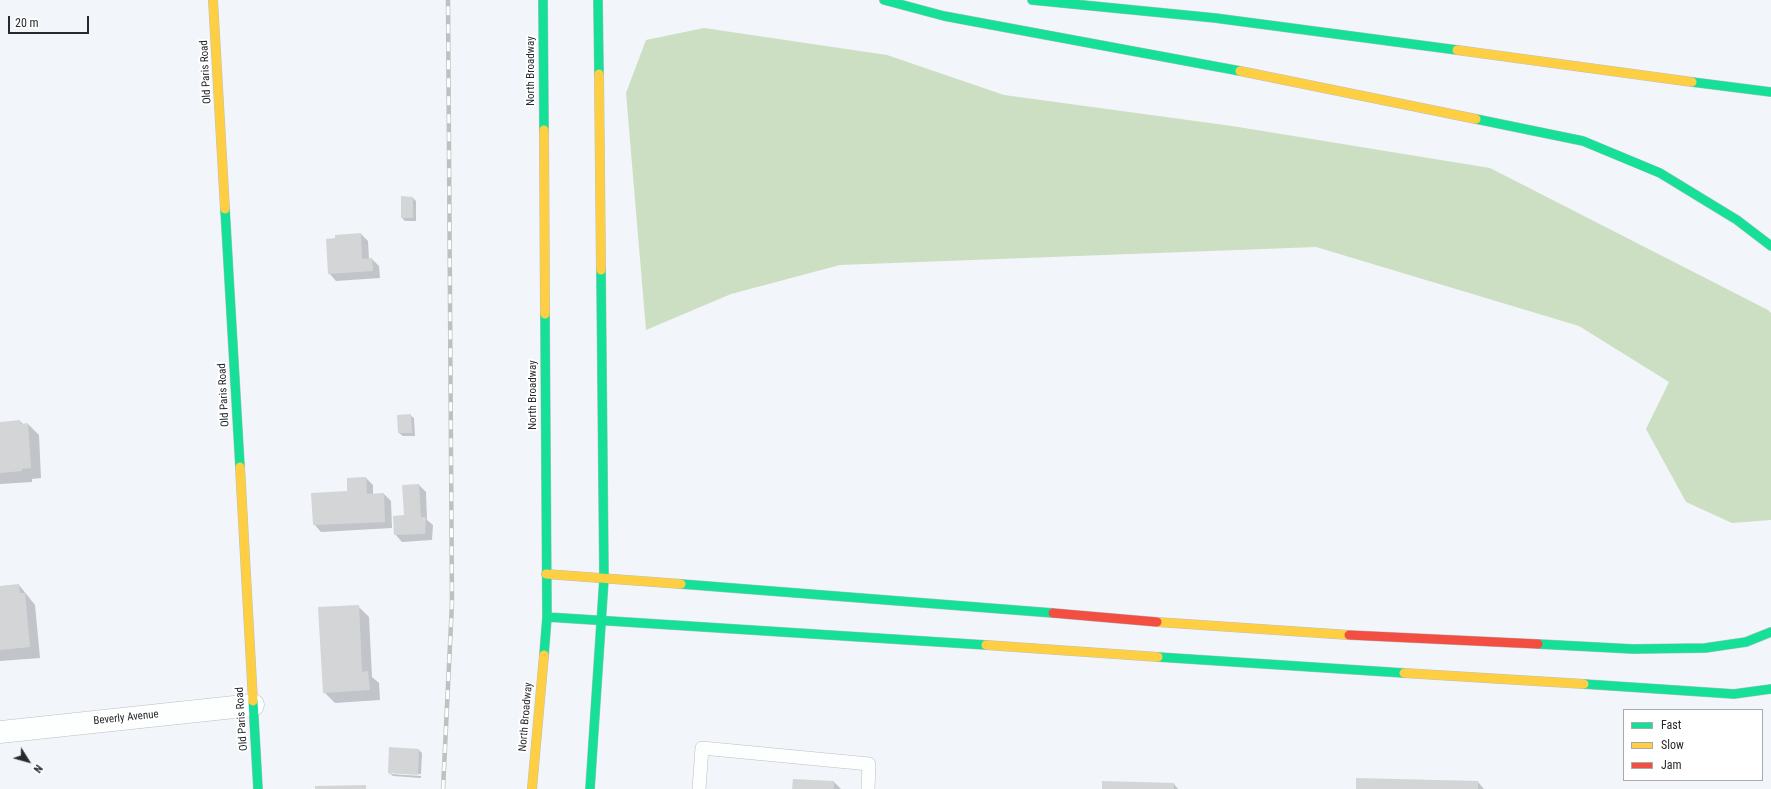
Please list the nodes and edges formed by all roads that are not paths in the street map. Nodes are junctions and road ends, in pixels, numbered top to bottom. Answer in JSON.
{"nodes":[{"id":1,"x":214,"y":0,"type":"edge"},
{"id":2,"x":543,"y":0,"type":"edge"},
{"id":3,"x":598,"y":0,"type":"edge"},
{"id":4,"x":884,"y":0,"type":"edge"},
{"id":5,"x":1032,"y":0,"type":"edge"},
{"id":6,"x":1771,"y":92,"type":"edge"},
{"id":7,"x":1771,"y":246,"type":"edge"},
{"id":8,"x":546,"y":574,"type":"junction"},
{"id":9,"x":604,"y":579,"type":"junction"},
{"id":10,"x":547,"y":617,"type":"junction"},
{"id":11,"x":603,"y":620,"type":"junction"},
{"id":12,"x":1771,"y":632,"type":"edge"},
{"id":13,"x":1771,"y":690,"type":"edge"},
{"id":14,"x":253,"y":705,"type":"junction"},
{"id":15,"x":0,"y":732,"type":"edge"},
{"id":16,"x":258,"y":789,"type":"edge"},
{"id":17,"x":532,"y":789,"type":"edge"},
{"id":18,"x":590,"y":789,"type":"edge"},
{"id":19,"x":699,"y":789,"type":"edge"},
{"id":20,"x":868,"y":789,"type":"edge"}],
"edges":[{"from":1,"to":14,"type":"main road","name":"Old Paris Road"},
{"from":2,"to":8,"type":"main road","name":"North Broadway"},
{"from":3,"to":9,"type":"main road"},
{"from":4,"to":7,"type":"main road"},
{"from":5,"to":6,"type":"main road"},
{"from":8,"to":9,"type":"main road"},
{"from":8,"to":10,"type":"main road","name":"North Broadway"},
{"from":9,"to":11,"type":"main road"},
{"from":9,"to":12,"type":"main road"},
{"from":10,"to":11,"type":"main road"},
{"from":10,"to":17,"type":"main road","name":"North Broadway"},
{"from":11,"to":13,"type":"main road"},
{"from":11,"to":18,"type":"main road"},
{"from":14,"to":15,"type":"street","name":"Beverly Avenue"},
{"from":14,"to":16,"type":"main road","name":"Old Paris Road"},
{"from":19,"to":20,"type":"lane"}]}
